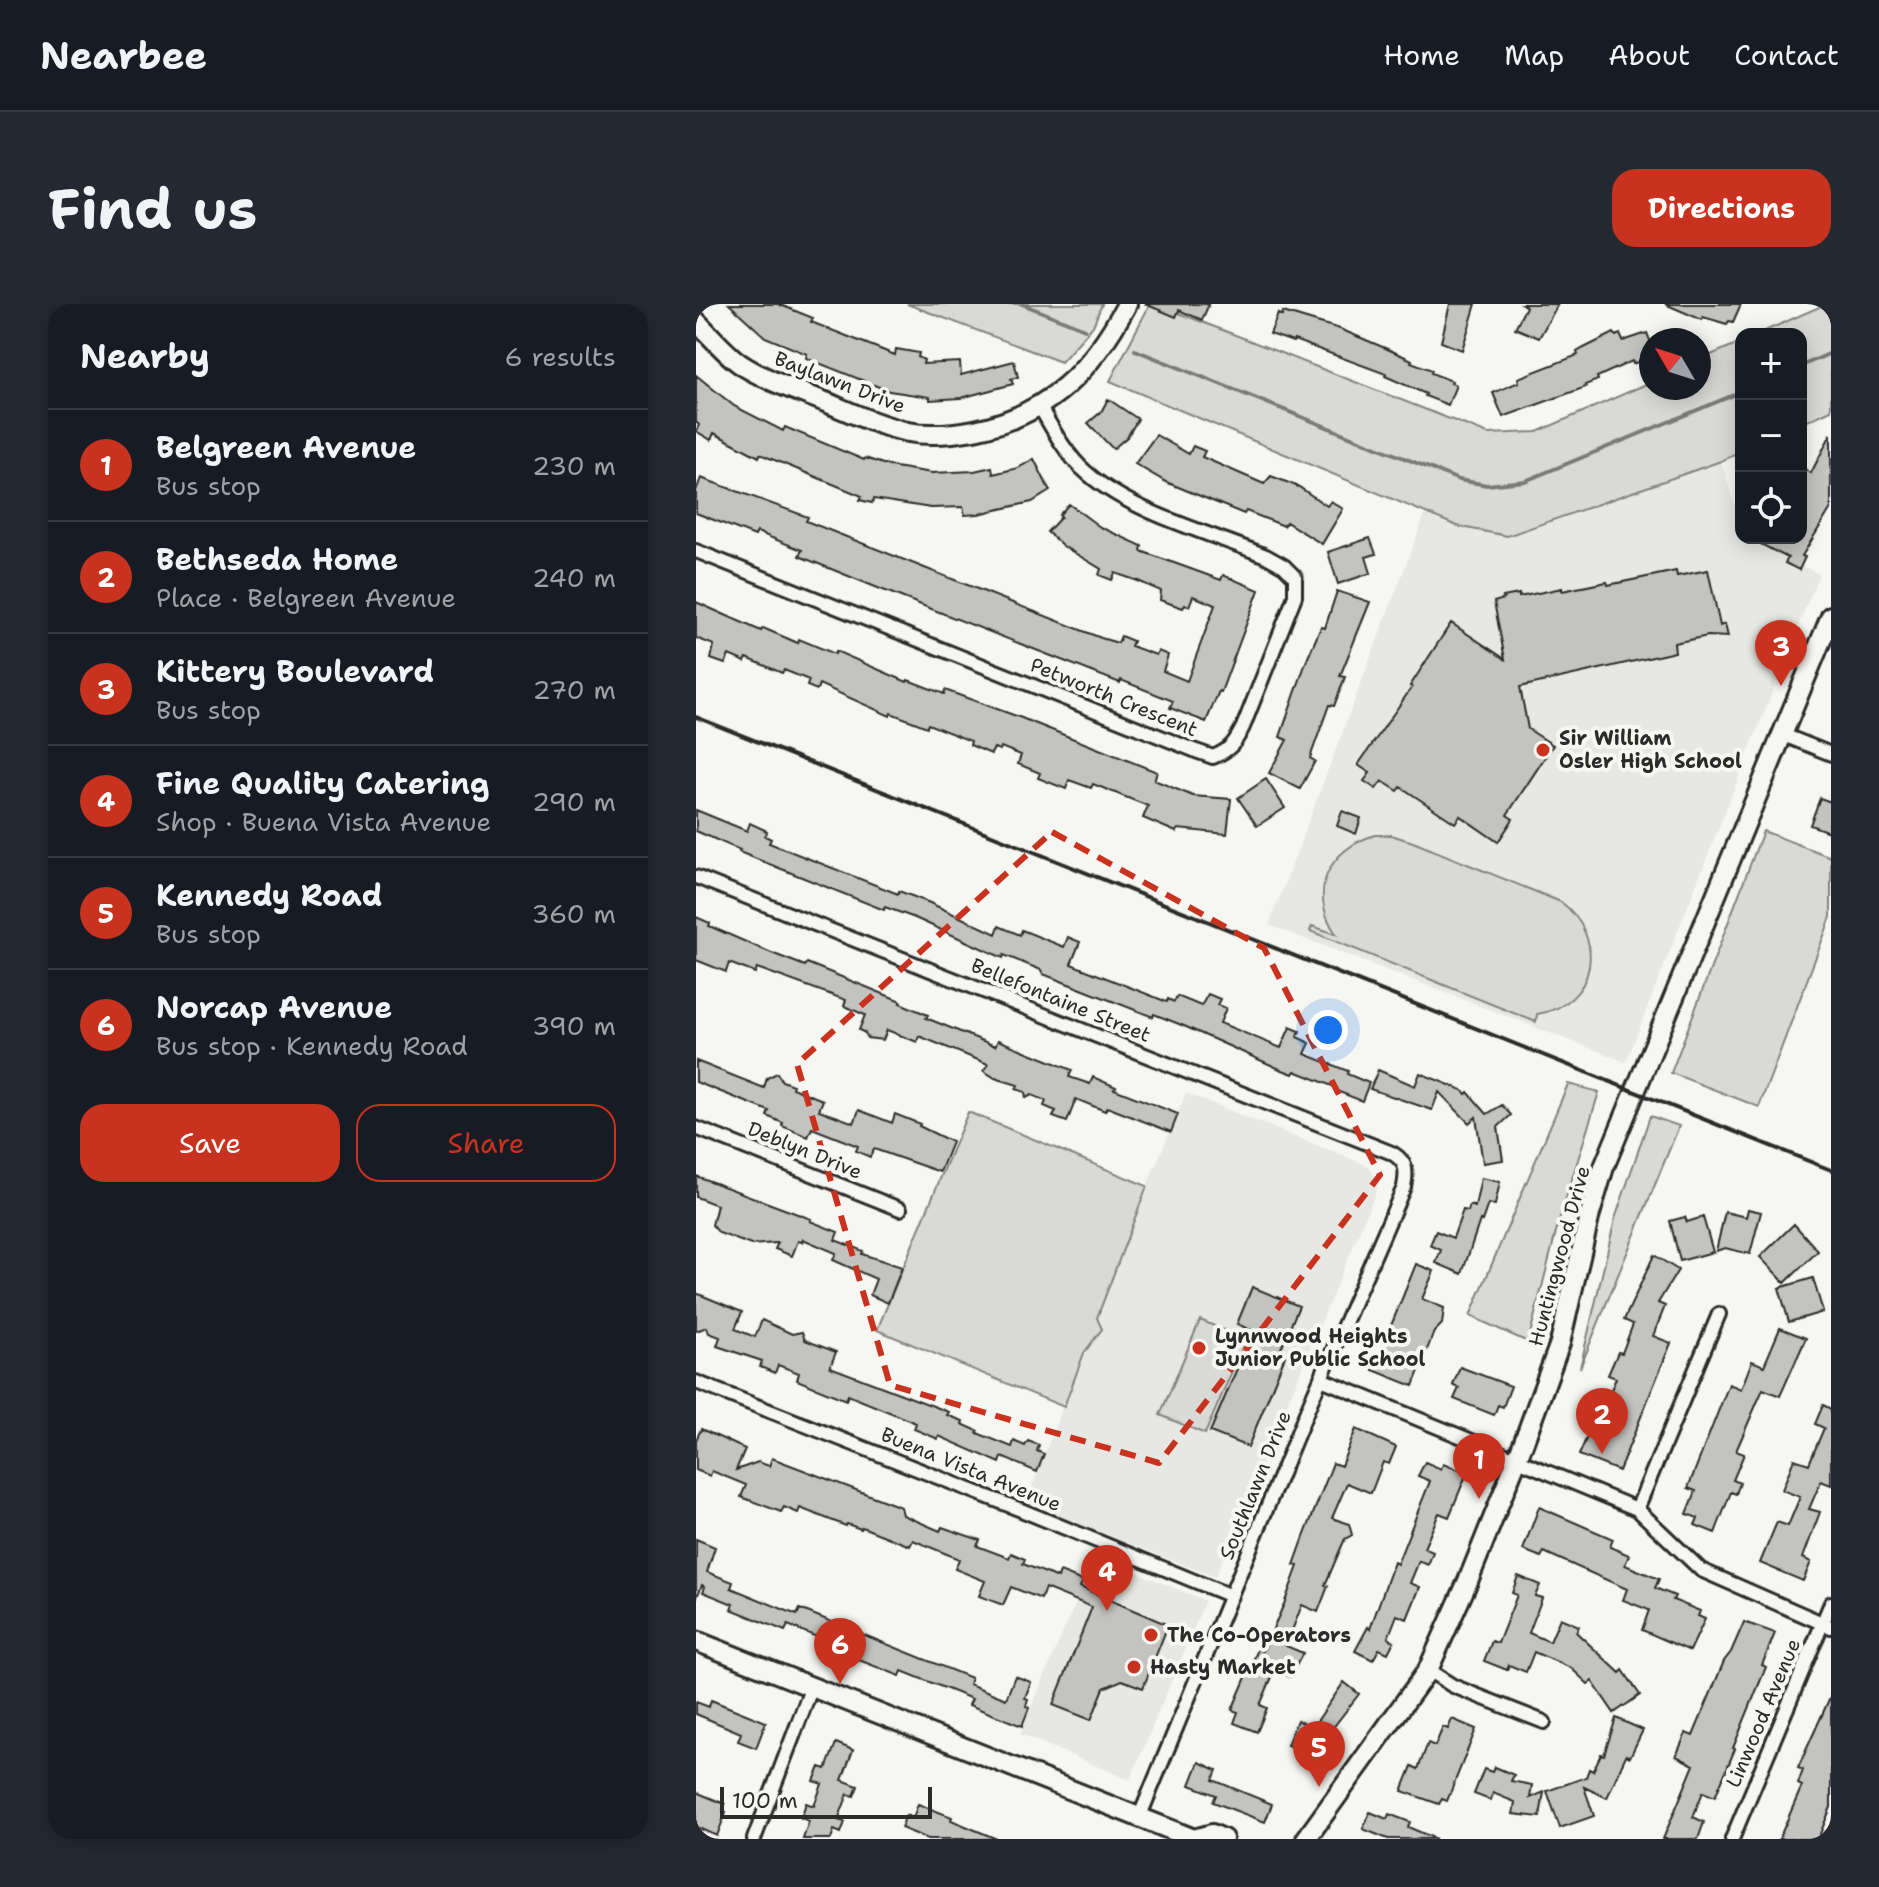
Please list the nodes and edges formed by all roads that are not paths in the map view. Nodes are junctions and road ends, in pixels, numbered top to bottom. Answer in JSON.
{"nodes":[{"id":1,"x":1127,"y":304,"type":"edge"},
{"id":2,"x":696,"y":321,"type":"edge"},
{"id":3,"x":1040,"y":407,"type":"junction"},
{"id":4,"x":696,"y":551,"type":"edge"},
{"id":5,"x":1831,"y":616,"type":"edge"},
{"id":6,"x":1781,"y":734,"type":"junction"},
{"id":7,"x":1831,"y":754,"type":"edge"},
{"id":8,"x":696,"y":877,"type":"edge"},
{"id":9,"x":696,"y":1128,"type":"edge"},
{"id":10,"x":1406,"y":1167,"type":"joint"},
{"id":11,"x":900,"y":1209,"type":"dead end"},
{"id":12,"x":1719,"y":1314,"type":"dead end"},
{"id":13,"x":1321,"y":1379,"type":"junction"},
{"id":14,"x":696,"y":1382,"type":"edge"},
{"id":15,"x":1518,"y":1459,"type":"junction"},
{"id":16,"x":1637,"y":1509,"type":"junction"},
{"id":17,"x":1231,"y":1596,"type":"junction"},
{"id":18,"x":1831,"y":1603,"type":"edge"},
{"id":19,"x":1827,"y":1625,"type":"edge"},
{"id":20,"x":696,"y":1641,"type":"edge"},
{"id":21,"x":1428,"y":1670,"type":"junction"},
{"id":22,"x":811,"y":1689,"type":"junction"},
{"id":23,"x":1544,"y":1722,"type":"dead end"},
{"id":24,"x":1139,"y":1818,"type":"junction"},
{"id":25,"x":754,"y":1839,"type":"edge"},
{"id":26,"x":1194,"y":1839,"type":"edge"},
{"id":27,"x":1223,"y":1839,"type":"edge"},
{"id":28,"x":1306,"y":1839,"type":"edge"},
{"id":29,"x":1732,"y":1839,"type":"edge"}],
"edges":[{"from":1,"to":3,"type":"street","name":"Baylawn Drive"},
{"from":2,"to":3,"type":"street","name":"Baylawn Drive"},
{"from":3,"to":4,"type":"street","name":"Petworth Crescent"},
{"from":5,"to":6,"type":"street","name":"Huntingwood Drive"},
{"from":6,"to":7,"type":"street"},
{"from":6,"to":15,"type":"street","name":"Huntingwood Drive"},
{"from":8,"to":10,"type":"street","name":"Bellefontaine Street"},
{"from":9,"to":11,"type":"street","name":"Deblyn Drive"},
{"from":10,"to":13,"type":"street","name":"Southlawn Drive"},
{"from":12,"to":16,"type":"street"},
{"from":13,"to":15,"type":"street"},
{"from":13,"to":17,"type":"street","name":"Southlawn Drive"},
{"from":14,"to":17,"type":"street","name":"Buena Vista Avenue"},
{"from":15,"to":16,"type":"street"},
{"from":15,"to":21,"type":"street","name":"Huntingwood Drive"},
{"from":16,"to":19,"type":"street"},
{"from":17,"to":24,"type":"street","name":"Southlawn Drive"},
{"from":18,"to":19,"type":"street","name":"Linwood Avenue"},
{"from":19,"to":29,"type":"street","name":"Linwood Avenue"},
{"from":20,"to":22,"type":"street"},
{"from":21,"to":23,"type":"street"},
{"from":21,"to":28,"type":"street","name":"Huntingwood Drive"},
{"from":22,"to":24,"type":"street"},
{"from":22,"to":25,"type":"street"},
{"from":24,"to":26,"type":"street"},
{"from":26,"to":27,"type":"street"}]}
